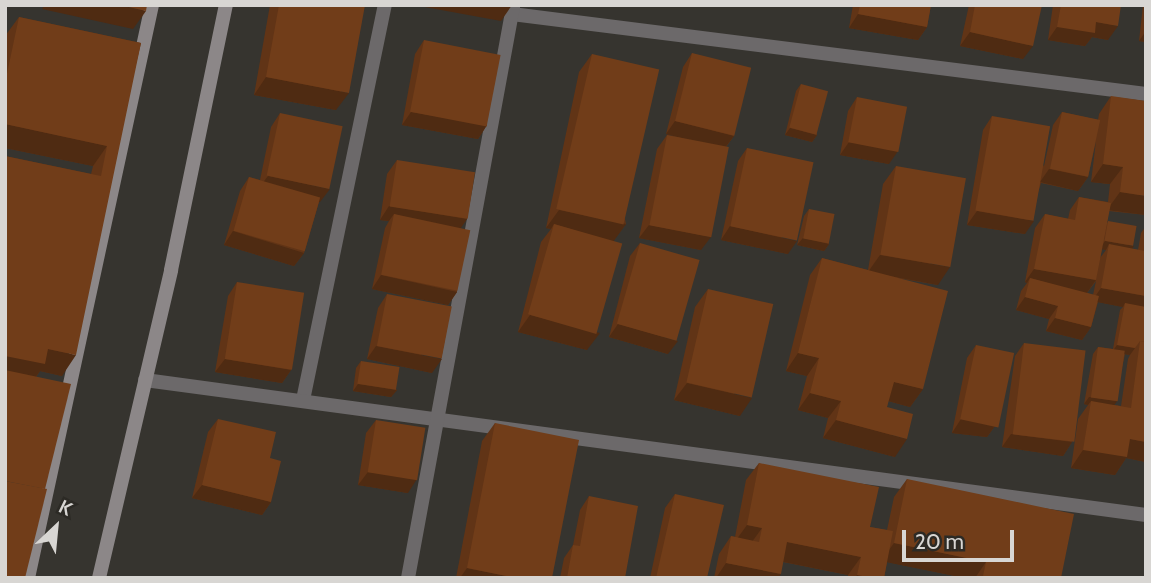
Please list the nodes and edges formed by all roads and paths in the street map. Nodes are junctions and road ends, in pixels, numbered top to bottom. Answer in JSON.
{"nodes":[{"id":1,"x":152,"y":5,"type":"edge"},
{"id":2,"x":226,"y":5,"type":"edge"},
{"id":3,"x":385,"y":5,"type":"edge"},
{"id":4,"x":512,"y":10,"type":"edge"},
{"id":5,"x":1146,"y":94,"type":"edge"},
{"id":6,"x":145,"y":380,"type":"junction"},
{"id":7,"x":303,"y":400,"type":"junction"},
{"id":8,"x":438,"y":416,"type":"junction"},
{"id":9,"x":1146,"y":515,"type":"edge"},
{"id":10,"x":28,"y":578,"type":"edge"},
{"id":11,"x":99,"y":578,"type":"edge"},
{"id":12,"x":408,"y":578,"type":"edge"}],
"edges":[{"from":1,"to":10,"type":"main road"},
{"from":2,"to":6,"type":"main road"},
{"from":3,"to":7,"type":"street"},
{"from":4,"to":5,"type":"street"},
{"from":4,"to":8,"type":"street"},
{"from":6,"to":7,"type":"street"},
{"from":6,"to":11,"type":"main road"},
{"from":7,"to":8,"type":"street"},
{"from":8,"to":9,"type":"street"},
{"from":8,"to":12,"type":"street"}]}
